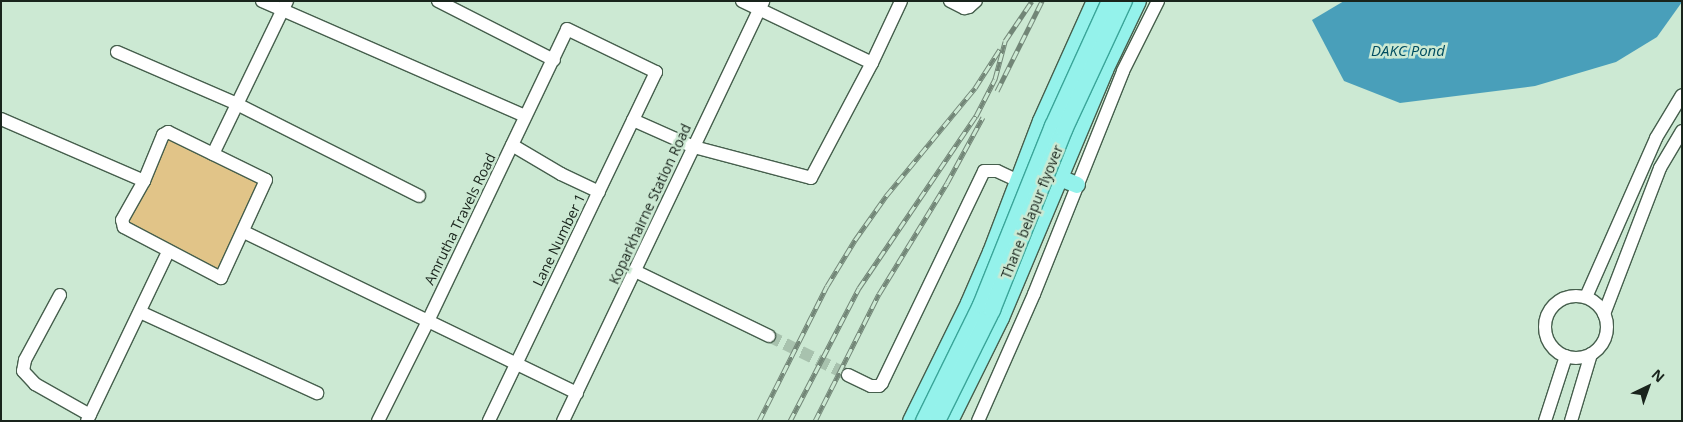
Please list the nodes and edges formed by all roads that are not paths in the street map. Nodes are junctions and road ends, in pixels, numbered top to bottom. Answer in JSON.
{"nodes":[{"id":1,"x":262,"y":1,"type":"edge"},
{"id":2,"x":438,"y":1,"type":"edge"},
{"id":3,"x":742,"y":1,"type":"edge"},
{"id":4,"x":901,"y":1,"type":"edge"},
{"id":5,"x":950,"y":1,"type":"edge"},
{"id":6,"x":976,"y":1,"type":"edge"},
{"id":7,"x":1096,"y":1,"type":"edge"},
{"id":8,"x":1110,"y":1,"type":"edge"},
{"id":9,"x":1124,"y":1,"type":"edge"},
{"id":10,"x":1138,"y":1,"type":"edge"},
{"id":11,"x":1158,"y":1,"type":"edge"},
{"id":12,"x":761,"y":5,"type":"edge"},
{"id":13,"x":284,"y":6,"type":"edge"},
{"id":14,"x":117,"y":52,"type":"dead end"},
{"id":15,"x":554,"y":60,"type":"junction"},
{"id":16,"x":872,"y":63,"type":"junction"},
{"id":17,"x":656,"y":72,"type":"joint"},
{"id":18,"x":1682,"y":95,"type":"edge"},
{"id":19,"x":237,"y":104,"type":"junction"},
{"id":20,"x":525,"y":116,"type":"junction"},
{"id":21,"x":1,"y":119,"type":"edge"},
{"id":22,"x":633,"y":120,"type":"junction"},
{"id":23,"x":1682,"y":131,"type":"edge"},
{"id":24,"x":512,"y":145,"type":"junction"},
{"id":25,"x":694,"y":147,"type":"junction"},
{"id":26,"x":213,"y":154,"type":"junction"},
{"id":27,"x":1024,"y":165,"type":"junction"},
{"id":28,"x":1059,"y":178,"type":"junction"},
{"id":29,"x":144,"y":181,"type":"junction"},
{"id":30,"x":1018,"y":181,"type":"junction"},
{"id":31,"x":1077,"y":185,"type":"junction"},
{"id":32,"x":599,"y":192,"type":"junction"},
{"id":33,"x":1053,"y":195,"type":"junction"},
{"id":34,"x":419,"y":196,"type":"dead end"},
{"id":35,"x":1071,"y":201,"type":"junction"},
{"id":36,"x":244,"y":232,"type":"junction"},
{"id":37,"x":168,"y":252,"type":"junction"},
{"id":38,"x":635,"y":271,"type":"junction"},
{"id":39,"x":60,"y":295,"type":"dead end"},
{"id":40,"x":1586,"y":297,"type":"junction"},
{"id":41,"x":140,"y":312,"type":"junction"},
{"id":42,"x":1604,"y":314,"type":"junction"},
{"id":43,"x":428,"y":321,"type":"junction"},
{"id":44,"x":769,"y":336,"type":"tunnel mouth"},
{"id":45,"x":1591,"y":354,"type":"junction"},
{"id":46,"x":1566,"y":356,"type":"junction"},
{"id":47,"x":516,"y":364,"type":"junction"},
{"id":48,"x":848,"y":375,"type":"tunnel mouth"},
{"id":49,"x":317,"y":393,"type":"dead end"},
{"id":50,"x":577,"y":394,"type":"junction"},
{"id":51,"x":89,"y":418,"type":"edge"},
{"id":52,"x":378,"y":421,"type":"edge"},
{"id":53,"x":489,"y":421,"type":"edge"},
{"id":54,"x":564,"y":421,"type":"edge"},
{"id":55,"x":911,"y":421,"type":"edge"},
{"id":56,"x":924,"y":421,"type":"edge"},
{"id":57,"x":937,"y":421,"type":"edge"},
{"id":58,"x":950,"y":421,"type":"edge"},
{"id":59,"x":978,"y":421,"type":"edge"},
{"id":60,"x":1545,"y":421,"type":"edge"},
{"id":61,"x":1570,"y":421,"type":"edge"}],
"edges":[{"from":1,"to":13,"type":"street"},
{"from":2,"to":15,"type":"street"},
{"from":3,"to":12,"type":"street"},
{"from":4,"to":16,"type":"street"},
{"from":5,"to":6,"type":"street"},
{"from":7,"to":27,"type":"main road"},
{"from":8,"to":56,"type":"main road","name":"Thane belapur flyover","bridge":true},
{"from":9,"to":57,"type":"main road","name":"Thane belapur flyover","bridge":true},
{"from":10,"to":28,"type":"main road"},
{"from":11,"to":31,"type":"street"},
{"from":12,"to":16,"type":"street"},
{"from":12,"to":25,"type":"street","name":"Koparkhairne Station Road"},
{"from":13,"to":19,"type":"street"},
{"from":13,"to":20,"type":"street"},
{"from":14,"to":19,"type":"street"},
{"from":15,"to":17,"type":"street","name":"Amrutha Travels Road"},
{"from":15,"to":20,"type":"street","name":"Amrutha Travels Road"},
{"from":16,"to":25,"type":"street"},
{"from":17,"to":22,"type":"street","name":"Lane Number 1"},
{"from":18,"to":40,"type":"street"},
{"from":19,"to":26,"type":"street"},
{"from":19,"to":34,"type":"street"},
{"from":20,"to":24,"type":"street","name":"Amrutha Travels Road"},
{"from":21,"to":29,"type":"street"},
{"from":22,"to":25,"type":"street"},
{"from":22,"to":32,"type":"street","name":"Lane Number 1"},
{"from":23,"to":42,"type":"street"},
{"from":24,"to":32,"type":"street"},
{"from":24,"to":43,"type":"street","name":"Amrutha Travels Road"},
{"from":25,"to":38,"type":"street","name":"Koparkhairne Station Road"},
{"from":26,"to":29,"type":"street"},
{"from":26,"to":36,"type":"street"},
{"from":27,"to":28,"type":"main road"},
{"from":27,"to":30,"type":"main road"},
{"from":28,"to":31,"type":"main road"},
{"from":28,"to":33,"type":"main road"},
{"from":29,"to":37,"type":"street"},
{"from":30,"to":33,"type":"street"},
{"from":30,"to":48,"type":"street"},
{"from":30,"to":55,"type":"main road"},
{"from":31,"to":35,"type":"street"},
{"from":32,"to":47,"type":"street","name":"Lane Number 1"},
{"from":33,"to":35,"type":"street"},
{"from":33,"to":58,"type":"main road"},
{"from":35,"to":59,"type":"street"},
{"from":36,"to":37,"type":"street"},
{"from":36,"to":43,"type":"street"},
{"from":37,"to":41,"type":"street"},
{"from":38,"to":44,"type":"street"},
{"from":38,"to":50,"type":"street","name":"Koparkhairne Station Road"},
{"from":39,"to":51,"type":"street"},
{"from":40,"to":42,"type":"street"},
{"from":40,"to":46,"type":"street"},
{"from":41,"to":49,"type":"street"},
{"from":41,"to":51,"type":"street"},
{"from":42,"to":45,"type":"street"},
{"from":43,"to":47,"type":"street"},
{"from":43,"to":52,"type":"street","name":"Amrutha Travels Road"},
{"from":45,"to":46,"type":"street"},
{"from":45,"to":61,"type":"street"},
{"from":46,"to":60,"type":"street"},
{"from":47,"to":50,"type":"street"},
{"from":47,"to":53,"type":"street","name":"Lane Number 1"},
{"from":50,"to":54,"type":"street","name":"Koparkhairne Station Road"}]}
